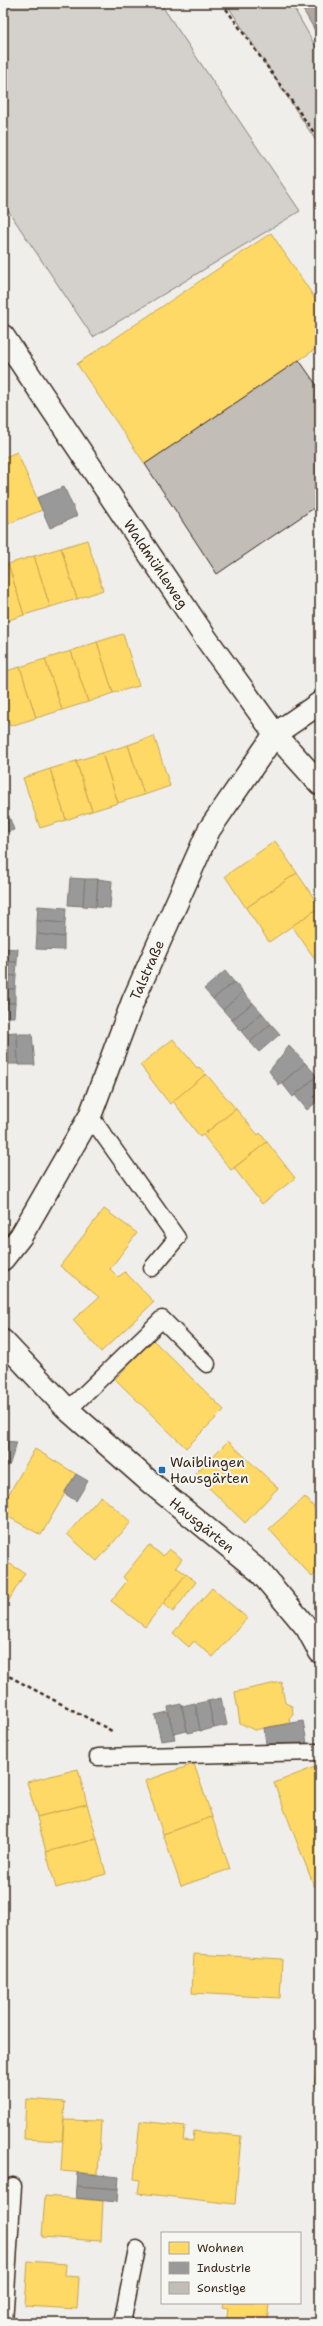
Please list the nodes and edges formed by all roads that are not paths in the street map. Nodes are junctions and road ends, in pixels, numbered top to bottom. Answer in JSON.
{"nodes":[{"id":1,"x":3,"y":336,"type":"edge"},
{"id":2,"x":320,"y":703,"type":"edge"},
{"id":3,"x":275,"y":734,"type":"junction"},
{"id":4,"x":320,"y":784,"type":"edge"},
{"id":5,"x":90,"y":1116,"type":"junction"},
{"id":6,"x":3,"y":1259,"type":"edge"},
{"id":7,"x":152,"y":1268,"type":"dead end"},
{"id":8,"x":3,"y":1341,"type":"edge"},
{"id":9,"x":207,"y":1364,"type":"dead end"},
{"id":10,"x":68,"y":1410,"type":"junction"},
{"id":11,"x":320,"y":1652,"type":"edge"},
{"id":12,"x":320,"y":1752,"type":"edge"},
{"id":13,"x":98,"y":1757,"type":"dead end"},
{"id":14,"x":13,"y":2186,"type":"dead end"},
{"id":15,"x":137,"y":2249,"type":"dead end"},
{"id":16,"x":4,"y":2323,"type":"edge"},
{"id":17,"x":122,"y":2323,"type":"edge"}],
"edges":[{"from":1,"to":3,"type":"street","name":"Waldmühleweg"},
{"from":2,"to":3,"type":"street","name":"Talstraße"},
{"from":3,"to":4,"type":"street","name":"Waldmühleweg"},
{"from":3,"to":5,"type":"street","name":"Talstraße"},
{"from":5,"to":6,"type":"street","name":"Talstraße"},
{"from":5,"to":7,"type":"lane"},
{"from":8,"to":10,"type":"street","name":"Hausgärten"},
{"from":9,"to":10,"type":"lane"},
{"from":10,"to":11,"type":"street","name":"Hausgärten"},
{"from":12,"to":13,"type":"lane"},
{"from":14,"to":16,"type":"lane"},
{"from":15,"to":17,"type":"lane"}]}
